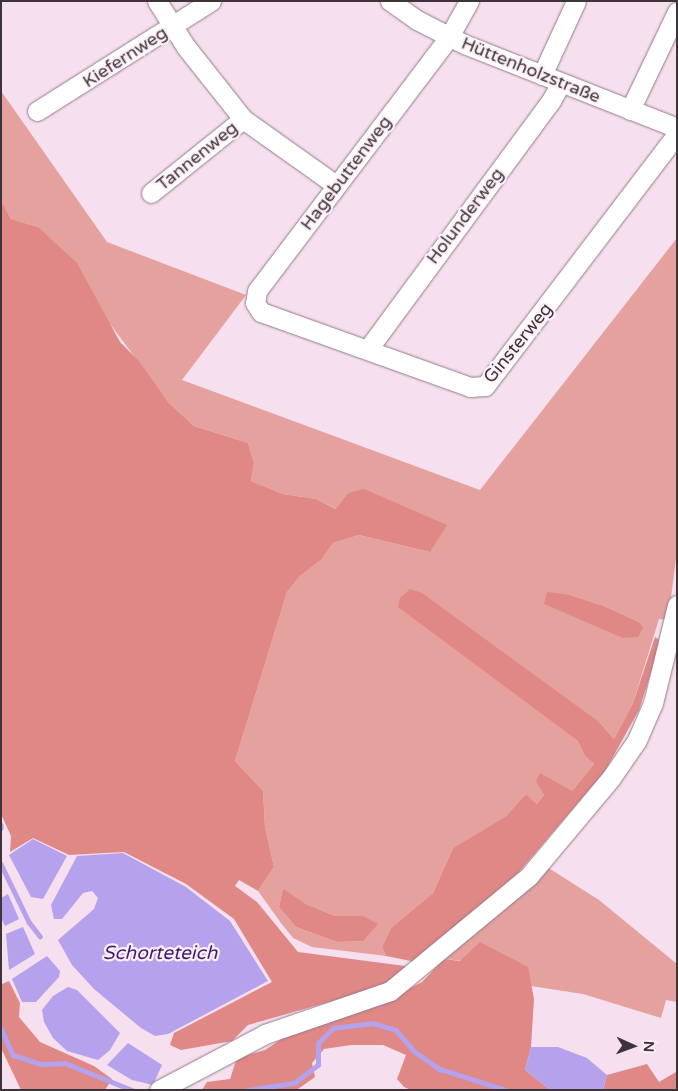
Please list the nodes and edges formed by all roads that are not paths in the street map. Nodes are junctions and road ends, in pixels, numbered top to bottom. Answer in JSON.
{"nodes":[{"id":1,"x":157,"y":1,"type":"edge"},
{"id":2,"x":211,"y":1,"type":"edge"},
{"id":3,"x":390,"y":1,"type":"edge"},
{"id":4,"x":469,"y":1,"type":"edge"},
{"id":5,"x":576,"y":1,"type":"edge"},
{"id":6,"x":677,"y":12,"type":"edge"},
{"id":7,"x":171,"y":26,"type":"junction"},
{"id":8,"x":449,"y":37,"type":"junction"},
{"id":9,"x":542,"y":75,"type":"junction"},
{"id":10,"x":560,"y":83,"type":"junction"},
{"id":11,"x":630,"y":110,"type":"junction"},
{"id":12,"x":37,"y":111,"type":"dead end"},
{"id":13,"x":243,"y":119,"type":"junction"},
{"id":14,"x":677,"y":128,"type":"edge"},
{"id":15,"x":677,"y":134,"type":"edge"},
{"id":16,"x":336,"y":185,"type":"junction"},
{"id":17,"x":151,"y":193,"type":"dead end"},
{"id":18,"x":261,"y":312,"type":"joint"},
{"id":19,"x":368,"y":349,"type":"junction"},
{"id":20,"x":677,"y":605,"type":"edge"},
{"id":21,"x":159,"y":1090,"type":"edge"}],
"edges":[{"from":1,"to":7,"type":"street","name":"Tannenweg"},
{"from":2,"to":7,"type":"street","name":"Kiefernweg"},
{"from":3,"to":8,"type":"street","name":"Hüttenholzstraße"},
{"from":4,"to":8,"type":"street","name":"Hagebuttenweg"},
{"from":5,"to":9,"type":"street"},
{"from":6,"to":11,"type":"street"},
{"from":7,"to":12,"type":"street","name":"Kiefernweg"},
{"from":7,"to":13,"type":"street","name":"Tannenweg"},
{"from":8,"to":9,"type":"street","name":"Hüttenholzstraße"},
{"from":8,"to":16,"type":"street","name":"Hagebuttenweg"},
{"from":9,"to":10,"type":"street","name":"Hüttenholzstraße"},
{"from":10,"to":11,"type":"street","name":"Hüttenholzstraße"},
{"from":10,"to":19,"type":"street","name":"Holunderweg"},
{"from":11,"to":14,"type":"street","name":"Hüttenholzstraße"},
{"from":13,"to":16,"type":"street","name":"Tannenweg"},
{"from":13,"to":17,"type":"street","name":"Tannenweg"},
{"from":15,"to":19,"type":"street","name":"Ginsterweg"},
{"from":16,"to":18,"type":"street","name":"Hagebuttenweg"},
{"from":18,"to":19,"type":"street","name":"Ginsterweg"},
{"from":20,"to":21,"type":"street"}]}
